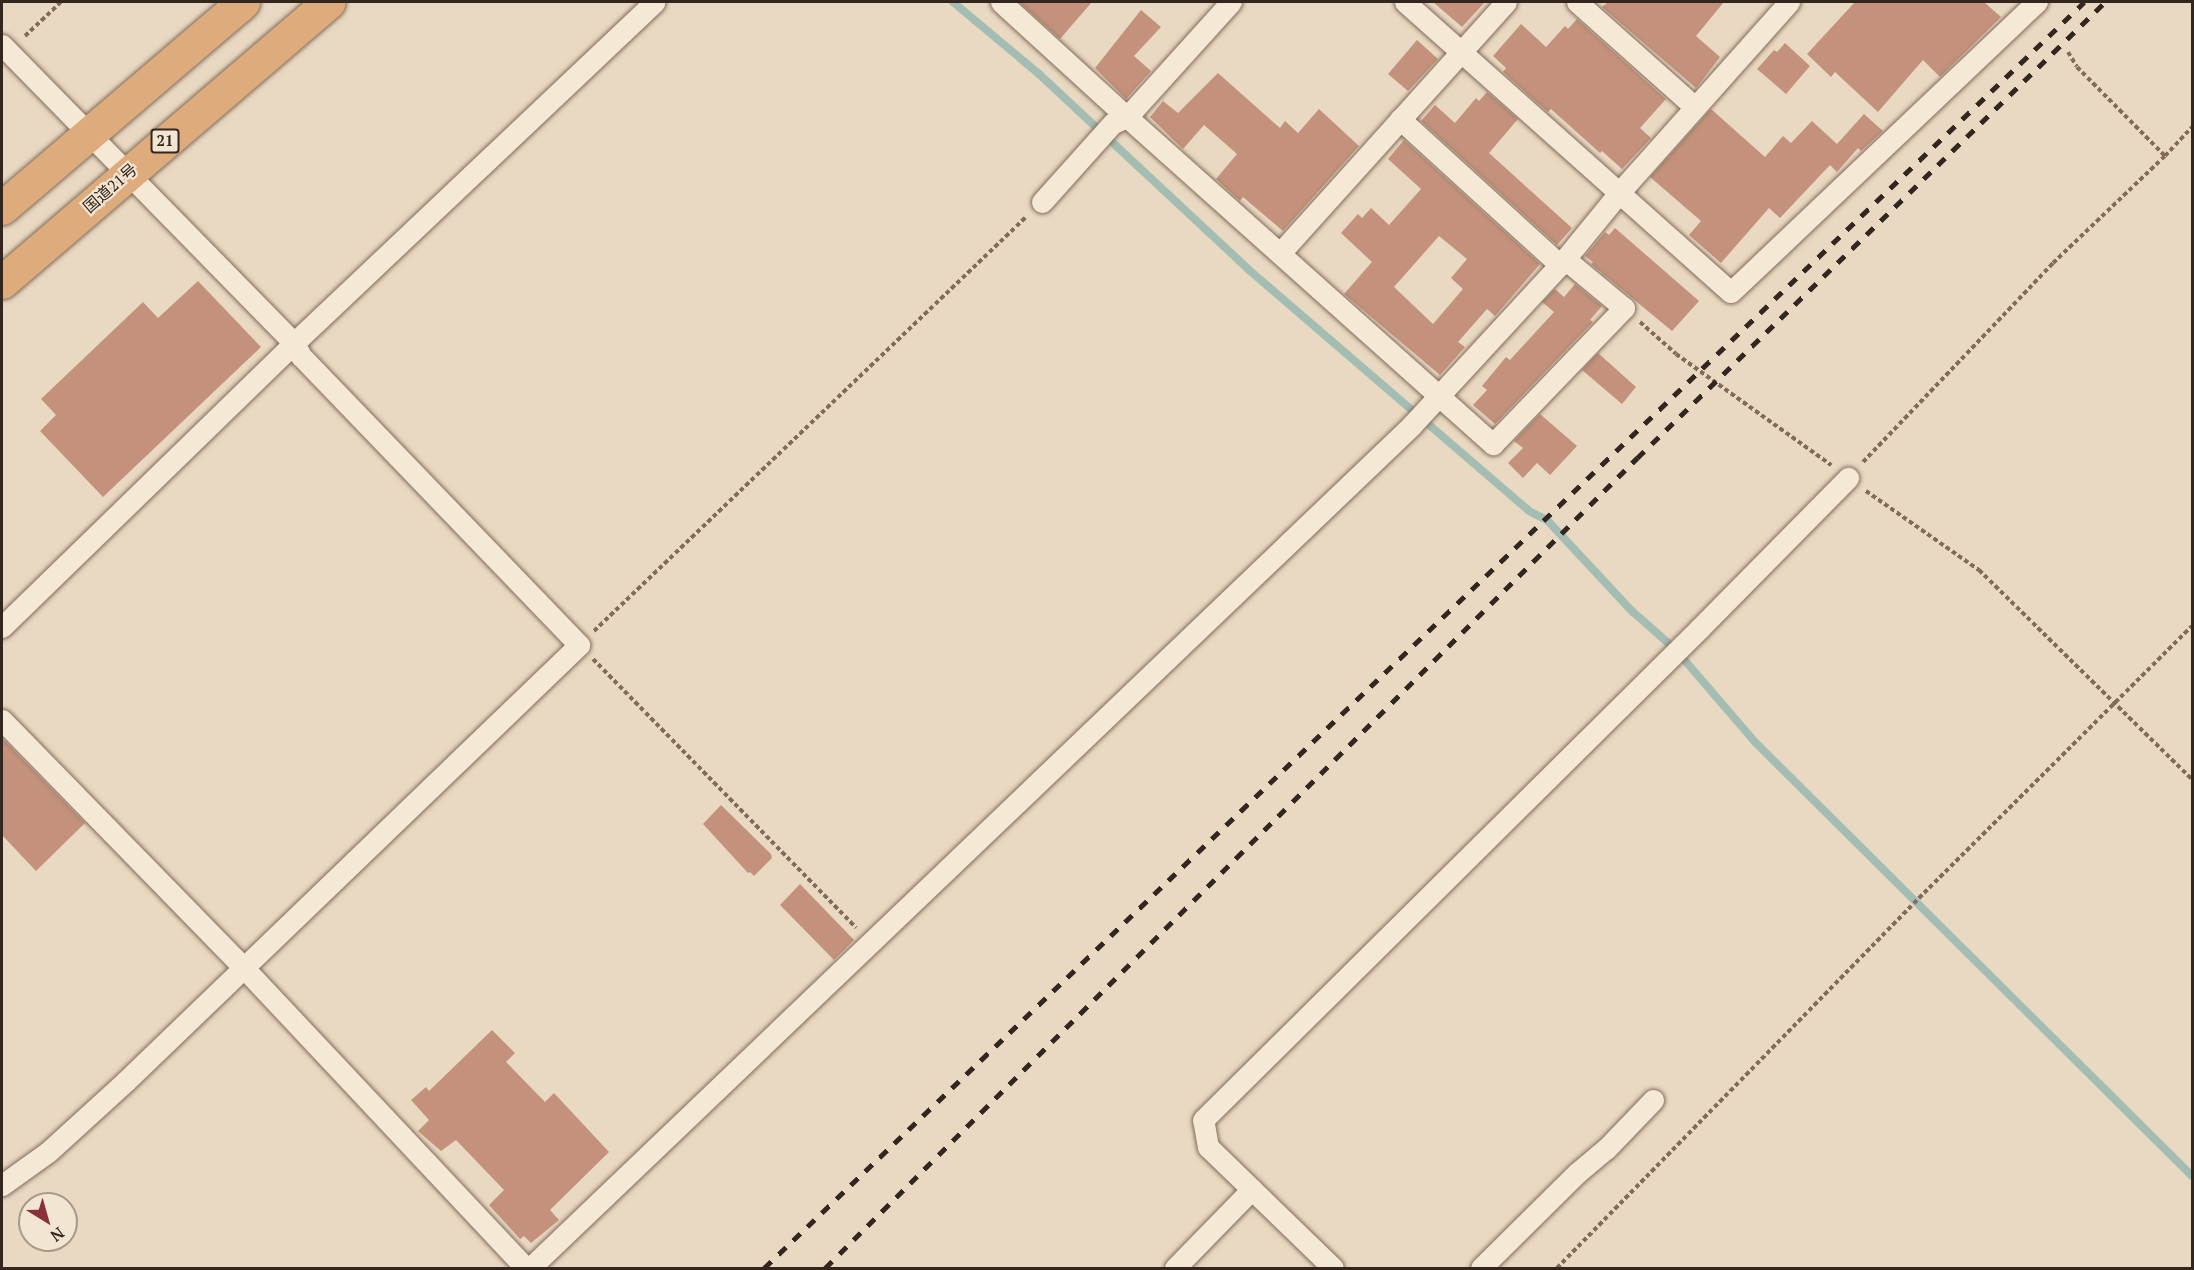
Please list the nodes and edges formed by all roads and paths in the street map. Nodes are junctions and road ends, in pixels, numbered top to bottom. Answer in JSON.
{"nodes":[{"id":1,"x":61,"y":2,"type":"edge"},
{"id":2,"x":243,"y":2,"type":"edge"},
{"id":3,"x":329,"y":2,"type":"edge"},
{"id":4,"x":654,"y":2,"type":"edge"},
{"id":5,"x":1001,"y":2,"type":"edge"},
{"id":6,"x":1231,"y":2,"type":"edge"},
{"id":7,"x":1405,"y":2,"type":"edge"},
{"id":8,"x":1506,"y":2,"type":"edge"},
{"id":9,"x":1577,"y":2,"type":"edge"},
{"id":10,"x":1789,"y":2,"type":"edge"},
{"id":11,"x":2033,"y":3,"type":"edge"},
{"id":12,"x":5,"y":49,"type":"edge"},
{"id":13,"x":1462,"y":50,"type":"junction"},
{"id":14,"x":2068,"y":52,"type":"dead end"},
{"id":15,"x":1695,"y":107,"type":"junction"},
{"id":16,"x":1400,"y":119,"type":"junction"},
{"id":17,"x":1120,"y":120,"type":"junction"},
{"id":18,"x":2193,"y":128,"type":"edge"},
{"id":19,"x":88,"y":134,"type":"junction"},
{"id":20,"x":2165,"y":156,"type":"junction"},
{"id":21,"x":128,"y":173,"type":"junction"},
{"id":22,"x":1618,"y":194,"type":"junction"},
{"id":23,"x":1042,"y":202,"type":"joint"},
{"id":24,"x":2,"y":208,"type":"edge"},
{"id":25,"x":1281,"y":252,"type":"junction"},
{"id":26,"x":1563,"y":262,"type":"junction"},
{"id":27,"x":2,"y":282,"type":"edge"},
{"id":28,"x":1624,"y":308,"type":"junction"},
{"id":29,"x":294,"y":343,"type":"junction"},
{"id":30,"x":1435,"y":399,"type":"junction"},
{"id":31,"x":1848,"y":478,"type":"junction"},
{"id":32,"x":2193,"y":626,"type":"edge"},
{"id":33,"x":2,"y":627,"type":"edge"},
{"id":34,"x":579,"y":645,"type":"junction"},
{"id":35,"x":2115,"y":704,"type":"junction"},
{"id":36,"x":2,"y":720,"type":"edge"},
{"id":37,"x":2193,"y":779,"type":"edge"},
{"id":38,"x":870,"y":942,"type":"junction"},
{"id":39,"x":244,"y":968,"type":"junction"},
{"id":40,"x":1653,"y":1100,"type":"dead end"},
{"id":41,"x":2,"y":1185,"type":"edge"},
{"id":42,"x":1251,"y":1189,"type":"junction"},
{"id":43,"x":528,"y":1269,"type":"edge"},
{"id":44,"x":1175,"y":1269,"type":"edge"},
{"id":45,"x":1333,"y":1269,"type":"edge"},
{"id":46,"x":1481,"y":1269,"type":"edge"},
{"id":47,"x":1557,"y":1269,"type":"edge"}],
"edges":[{"from":1,"to":12,"type":"path"},
{"from":2,"to":19,"type":"highway"},
{"from":3,"to":21,"type":"highway","name":"国道21号","number":"21"},
{"from":4,"to":29,"type":"street"},
{"from":5,"to":17,"type":"street"},
{"from":6,"to":17,"type":"street"},
{"from":7,"to":13,"type":"street"},
{"from":8,"to":13,"type":"street"},
{"from":9,"to":15,"type":"street"},
{"from":10,"to":15,"type":"street"},
{"from":11,"to":22,"type":"street"},
{"from":12,"to":19,"type":"street"},
{"from":13,"to":16,"type":"street"},
{"from":13,"to":22,"type":"street"},
{"from":14,"to":20,"type":"path"},
{"from":15,"to":22,"type":"street"},
{"from":16,"to":25,"type":"street"},
{"from":16,"to":26,"type":"street"},
{"from":17,"to":23,"type":"street"},
{"from":17,"to":25,"type":"street"},
{"from":18,"to":20,"type":"path"},
{"from":19,"to":21,"type":"street"},
{"from":19,"to":24,"type":"highway"},
{"from":20,"to":31,"type":"path"},
{"from":21,"to":27,"type":"highway","name":"国道21号","number":"21"},
{"from":21,"to":29,"type":"street"},
{"from":22,"to":26,"type":"street"},
{"from":23,"to":34,"type":"path"},
{"from":25,"to":30,"type":"street"},
{"from":26,"to":28,"type":"street"},
{"from":26,"to":30,"type":"street"},
{"from":28,"to":30,"type":"street"},
{"from":28,"to":31,"type":"path"},
{"from":29,"to":33,"type":"street"},
{"from":29,"to":34,"type":"street"},
{"from":30,"to":38,"type":"street"},
{"from":31,"to":35,"type":"path"},
{"from":31,"to":42,"type":"street"},
{"from":32,"to":35,"type":"path"},
{"from":34,"to":38,"type":"path"},
{"from":34,"to":39,"type":"street"},
{"from":35,"to":37,"type":"path"},
{"from":35,"to":47,"type":"path"},
{"from":36,"to":39,"type":"street"},
{"from":38,"to":43,"type":"street"},
{"from":39,"to":41,"type":"street"},
{"from":39,"to":43,"type":"street"},
{"from":40,"to":46,"type":"street"},
{"from":42,"to":44,"type":"street"},
{"from":42,"to":45,"type":"street"}]}
